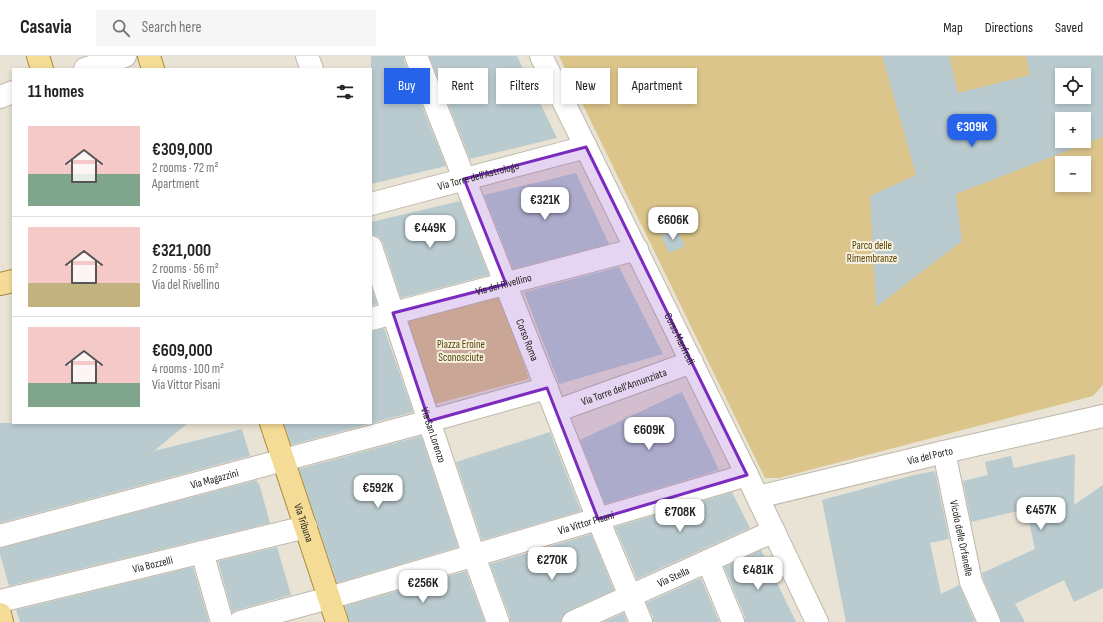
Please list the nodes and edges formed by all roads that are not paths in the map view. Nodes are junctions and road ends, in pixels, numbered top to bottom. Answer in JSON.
{"nodes":[{"id":1,"x":38,"y":56,"type":"edge"},
{"id":2,"x":125,"y":56,"type":"edge"},
{"id":3,"x":149,"y":56,"type":"edge"},
{"id":4,"x":307,"y":56,"type":"edge"},
{"id":5,"x":416,"y":56,"type":"edge"},
{"id":6,"x":541,"y":56,"type":"edge"},
{"id":7,"x":42,"y":68,"type":"edge"},
{"id":8,"x":88,"y":68,"type":"edge"},
{"id":9,"x":153,"y":68,"type":"edge"},
{"id":10,"x":312,"y":68,"type":"edge"},
{"id":11,"x":12,"y":92,"type":"edge"},
{"id":12,"x":0,"y":96,"type":"edge"},
{"id":13,"x":586,"y":147,"type":"junction"},
{"id":14,"x":464,"y":179,"type":"junction"},
{"id":15,"x":372,"y":204,"type":"edge"},
{"id":16,"x":372,"y":250,"type":"edge"},
{"id":17,"x":637,"y":250,"type":"junction"},
{"id":18,"x":12,"y":281,"type":"edge"},
{"id":19,"x":0,"y":284,"type":"edge"},
{"id":20,"x":506,"y":284,"type":"junction"},
{"id":21,"x":393,"y":313,"type":"junction"},
{"id":22,"x":372,"y":319,"type":"edge"},
{"id":23,"x":692,"y":362,"type":"junction"},
{"id":24,"x":547,"y":388,"type":"junction"},
{"id":25,"x":556,"y":411,"type":"junction"},
{"id":26,"x":1103,"y":416,"type":"edge"},
{"id":27,"x":429,"y":421,"type":"junction"},
{"id":28,"x":271,"y":424,"type":"edge"},
{"id":29,"x":944,"y":452,"type":"junction"},
{"id":30,"x":283,"y":460,"type":"junction"},
{"id":31,"x":747,"y":475,"type":"junction"},
{"id":32,"x":758,"y":497,"type":"junction"},
{"id":33,"x":598,"y":519,"type":"junction"},
{"id":34,"x":306,"y":527,"type":"junction"},
{"id":35,"x":774,"y":531,"type":"junction"},
{"id":36,"x":0,"y":536,"type":"edge"},
{"id":37,"x":202,"y":552,"type":"junction"},
{"id":38,"x":474,"y":556,"type":"junction"},
{"id":39,"x":708,"y":561,"type":"junction"},
{"id":40,"x":630,"y":596,"type":"junction"},
{"id":41,"x":329,"y":598,"type":"junction"},
{"id":42,"x":0,"y":601,"type":"edge"},
{"id":43,"x":0,"y":614,"type":"edge"},
{"id":44,"x":2,"y":622,"type":"edge"},
{"id":45,"x":222,"y":622,"type":"edge"},
{"id":46,"x":240,"y":622,"type":"edge"},
{"id":47,"x":337,"y":622,"type":"edge"},
{"id":48,"x":498,"y":622,"type":"edge"},
{"id":49,"x":573,"y":622,"type":"edge"},
{"id":50,"x":642,"y":622,"type":"edge"},
{"id":51,"x":733,"y":622,"type":"edge"},
{"id":52,"x":817,"y":622,"type":"edge"},
{"id":53,"x":989,"y":622,"type":"edge"}],
"edges":[{"from":1,"to":7,"type":"main road"},
{"from":2,"to":8,"type":"street"},
{"from":3,"to":9,"type":"main road"},
{"from":4,"to":10,"type":"street"},
{"from":5,"to":14,"type":"street","name":"Corso Roma"},
{"from":6,"to":13,"type":"street","name":"Corso Manfredi"},
{"from":11,"to":12,"type":"street"},
{"from":13,"to":14,"type":"street","name":"Via Torre dell'Astrologo"},
{"from":13,"to":17,"type":"street","name":"Corso Manfredi"},
{"from":14,"to":15,"type":"street","name":"Via Torre dell'Astrologo"},
{"from":14,"to":20,"type":"street","name":"Corso Roma"},
{"from":16,"to":21,"type":"street","name":"Via San Lorenzo"},
{"from":17,"to":20,"type":"street","name":"Via del Rivellino"},
{"from":17,"to":23,"type":"street","name":"Corso Manfredi"},
{"from":18,"to":19,"type":"main road"},
{"from":20,"to":21,"type":"street","name":"Via del Rivellino"},
{"from":20,"to":24,"type":"street","name":"Corso Roma"},
{"from":21,"to":22,"type":"street","name":"Via del Rivellino"},
{"from":21,"to":27,"type":"street","name":"Via San Lorenzo"},
{"from":23,"to":25,"type":"street","name":"Via Torre dell'Annunziata"},
{"from":23,"to":31,"type":"street","name":"Corso Manfredi"},
{"from":24,"to":25,"type":"street","name":"Corso Roma"},
{"from":24,"to":27,"type":"street"},
{"from":25,"to":33,"type":"street","name":"Corso Roma"},
{"from":26,"to":29,"type":"street","name":"Via del Porto"},
{"from":27,"to":30,"type":"street","name":"Via Magazzini"},
{"from":27,"to":38,"type":"street","name":"Via San Lorenzo"},
{"from":28,"to":30,"type":"main road","name":"Via Tribuna"},
{"from":29,"to":32,"type":"street","name":"Via del Porto"},
{"from":29,"to":53,"type":"street","name":"Vicolo delle Orfanelle"},
{"from":30,"to":34,"type":"main road","name":"Via Tribuna"},
{"from":30,"to":36,"type":"street","name":"Via Magazzini"},
{"from":31,"to":32,"type":"street","name":"Corso Manfredi"},
{"from":31,"to":33,"type":"street","name":"Via Vittor Pisani"},
{"from":32,"to":35,"type":"street","name":"Corso Manfredi"},
{"from":33,"to":38,"type":"street","name":"Via Vittor Pisani"},
{"from":33,"to":40,"type":"street","name":"Corso Roma"},
{"from":34,"to":37,"type":"street","name":"Via Bozzelli"},
{"from":34,"to":41,"type":"main road","name":"Via Tribuna"},
{"from":35,"to":39,"type":"street","name":"Via Stella"},
{"from":35,"to":52,"type":"street","name":"Corso Manfredi"},
{"from":37,"to":42,"type":"street","name":"Via Bozzelli"},
{"from":37,"to":45,"type":"street"},
{"from":38,"to":41,"type":"street","name":"Via Vittor Pisani"},
{"from":38,"to":48,"type":"street","name":"Via San Lorenzo"},
{"from":39,"to":40,"type":"street","name":"Via Stella"},
{"from":39,"to":51,"type":"street"},
{"from":40,"to":49,"type":"street","name":"Via Stella"},
{"from":40,"to":50,"type":"street","name":"Corso Roma"},
{"from":41,"to":46,"type":"street","name":"Via Vittor Pisani"},
{"from":41,"to":47,"type":"main road","name":"Via Tribuna"},
{"from":43,"to":44,"type":"main road"}]}
